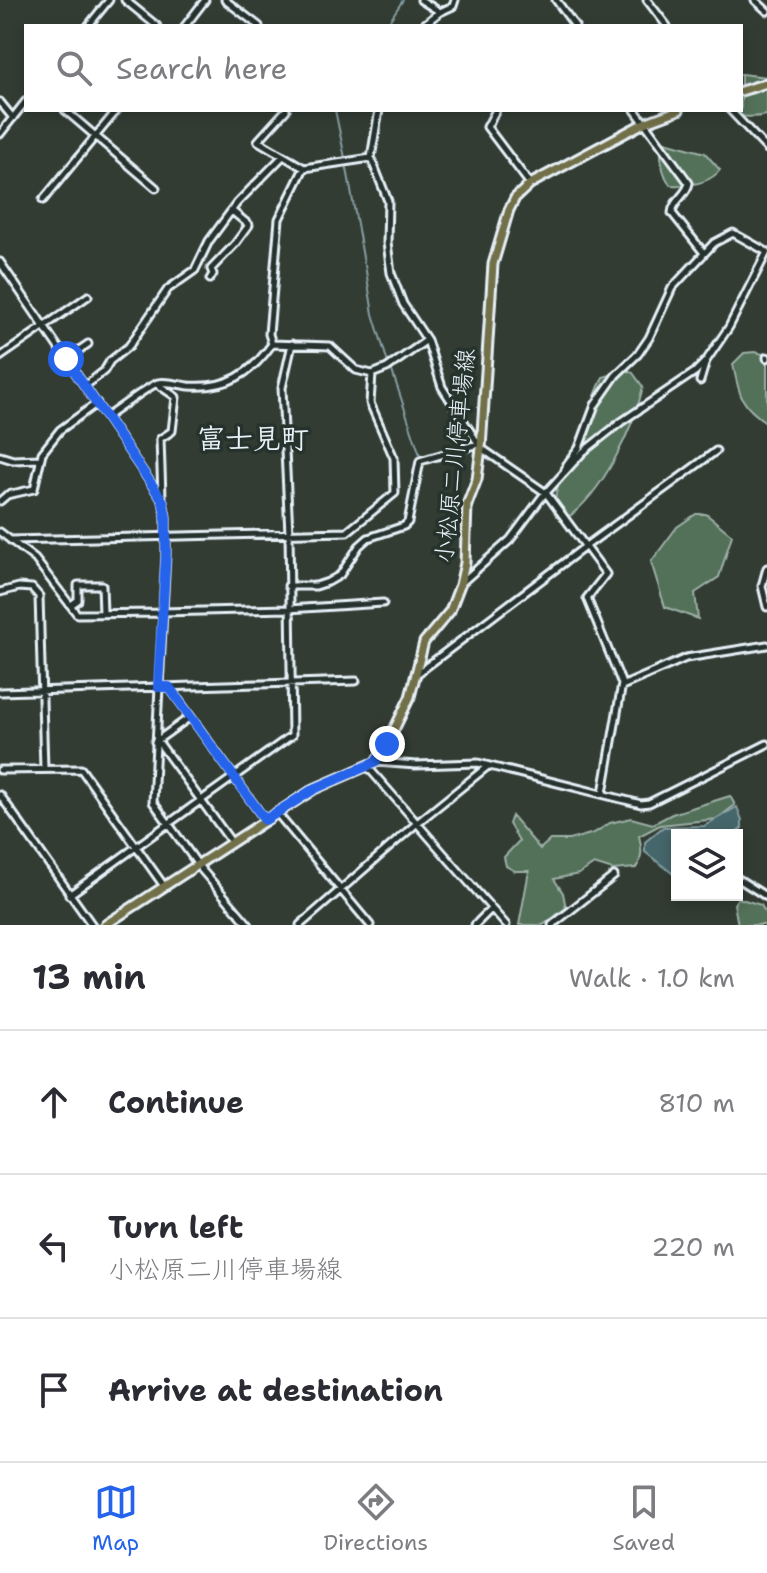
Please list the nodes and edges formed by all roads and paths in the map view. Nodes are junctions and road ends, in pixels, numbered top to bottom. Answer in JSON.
{"nodes":[{"id":1,"x":109,"y":0,"type":"edge"},
{"id":2,"x":125,"y":0,"type":"edge"},
{"id":3,"x":205,"y":0,"type":"edge"},
{"id":4,"x":225,"y":0,"type":"edge"},
{"id":5,"x":421,"y":0,"type":"edge"},
{"id":6,"x":455,"y":0,"type":"edge"},
{"id":7,"x":556,"y":0,"type":"edge"},
{"id":8,"x":647,"y":0,"type":"edge"},
{"id":9,"x":755,"y":0,"type":"edge"},
{"id":10,"x":767,"y":11,"type":"edge"},
{"id":11,"x":440,"y":12,"type":"junction"},
{"id":12,"x":148,"y":23,"type":"edge"},
{"id":13,"x":90,"y":24,"type":"edge"},
{"id":14,"x":187,"y":24,"type":"edge"},
{"id":15,"x":256,"y":24,"type":"edge"},
{"id":16,"x":425,"y":24,"type":"edge"},
{"id":17,"x":574,"y":24,"type":"edge"},
{"id":18,"x":665,"y":24,"type":"edge"},
{"id":19,"x":767,"y":83,"type":"edge"},
{"id":20,"x":743,"y":90,"type":"edge"},
{"id":21,"x":0,"y":102,"type":"edge"},
{"id":22,"x":24,"y":104,"type":"edge"},
{"id":23,"x":67,"y":112,"type":"edge"},
{"id":24,"x":115,"y":112,"type":"edge"},
{"id":25,"x":284,"y":112,"type":"edge"},
{"id":26,"x":379,"y":112,"type":"edge"},
{"id":27,"x":495,"y":112,"type":"edge"},
{"id":28,"x":636,"y":112,"type":"edge"},
{"id":29,"x":674,"y":112,"type":"edge"},
{"id":30,"x":732,"y":112,"type":"edge"},
{"id":31,"x":13,"y":118,"type":"junction"},
{"id":32,"x":644,"y":123,"type":"junction"},
{"id":33,"x":0,"y":134,"type":"edge"},
{"id":34,"x":95,"y":135,"type":"junction"},
{"id":35,"x":767,"y":149,"type":"edge"},
{"id":36,"x":283,"y":156,"type":"junction"},
{"id":37,"x":371,"y":158,"type":"junction"},
{"id":38,"x":304,"y":168,"type":"junction"},
{"id":39,"x":530,"y":184,"type":"junction"},
{"id":40,"x":156,"y":188,"type":"dead end"},
{"id":41,"x":43,"y":200,"type":"dead end"},
{"id":42,"x":232,"y":211,"type":"junction"},
{"id":43,"x":704,"y":253,"type":"junction"},
{"id":44,"x":0,"y":262,"type":"edge"},
{"id":45,"x":210,"y":279,"type":"dead end"},
{"id":46,"x":88,"y":296,"type":"dead end"},
{"id":47,"x":44,"y":326,"type":"junction"},
{"id":48,"x":427,"y":340,"type":"junction"},
{"id":49,"x":88,"y":344,"type":"dead end"},
{"id":50,"x":272,"y":344,"type":"junction"},
{"id":51,"x":292,"y":344,"type":"junction"},
{"id":52,"x":0,"y":357,"type":"edge"},
{"id":53,"x":66,"y":359,"type":"junction"},
{"id":54,"x":706,"y":361,"type":"junction"},
{"id":55,"x":372,"y":374,"type":"junction"},
{"id":56,"x":700,"y":381,"type":"dead end"},
{"id":57,"x":157,"y":383,"type":"junction"},
{"id":58,"x":85,"y":386,"type":"junction"},
{"id":59,"x":97,"y":403,"type":"junction"},
{"id":60,"x":106,"y":417,"type":"junction"},
{"id":61,"x":480,"y":446,"type":"junction"},
{"id":62,"x":716,"y":451,"type":"dead end"},
{"id":63,"x":0,"y":456,"type":"edge"},
{"id":64,"x":40,"y":459,"type":"junction"},
{"id":65,"x":564,"y":473,"type":"junction"},
{"id":66,"x":546,"y":493,"type":"junction"},
{"id":67,"x":0,"y":501,"type":"edge"},
{"id":68,"x":163,"y":501,"type":"junction"},
{"id":69,"x":0,"y":532,"type":"edge"},
{"id":70,"x":289,"y":533,"type":"junction"},
{"id":71,"x":166,"y":536,"type":"junction"},
{"id":72,"x":10,"y":540,"type":"junction"},
{"id":73,"x":586,"y":546,"type":"junction"},
{"id":74,"x":767,"y":568,"type":"edge"},
{"id":75,"x":460,"y":585,"type":"junction"},
{"id":76,"x":288,"y":586,"type":"junction"},
{"id":77,"x":0,"y":592,"type":"edge"},
{"id":78,"x":383,"y":603,"type":"dead end"},
{"id":79,"x":71,"y":605,"type":"junction"},
{"id":80,"x":767,"y":607,"type":"edge"},
{"id":81,"x":288,"y":609,"type":"junction"},
{"id":82,"x":103,"y":613,"type":"junction"},
{"id":83,"x":161,"y":613,"type":"junction"},
{"id":84,"x":767,"y":645,"type":"edge"},
{"id":85,"x":418,"y":673,"type":"junction"},
{"id":86,"x":356,"y":681,"type":"dead end"},
{"id":87,"x":292,"y":683,"type":"junction"},
{"id":88,"x":622,"y":686,"type":"junction"},
{"id":89,"x":158,"y":687,"type":"junction"},
{"id":90,"x":169,"y":687,"type":"junction"},
{"id":91,"x":43,"y":690,"type":"junction"},
{"id":92,"x":0,"y":692,"type":"edge"},
{"id":93,"x":190,"y":717,"type":"junction"},
{"id":94,"x":156,"y":742,"type":"junction"},
{"id":95,"x":767,"y":744,"type":"edge"},
{"id":96,"x":376,"y":762,"type":"junction"},
{"id":97,"x":488,"y":765,"type":"junction"},
{"id":98,"x":367,"y":766,"type":"junction"},
{"id":99,"x":44,"y":769,"type":"junction"},
{"id":100,"x":0,"y":770,"type":"edge"},
{"id":101,"x":232,"y":776,"type":"junction"},
{"id":102,"x":603,"y":793,"type":"junction"},
{"id":103,"x":0,"y":795,"type":"edge"},
{"id":104,"x":200,"y":800,"type":"junction"},
{"id":105,"x":276,"y":812,"type":"junction"},
{"id":106,"x":265,"y":820,"type":"junction"},
{"id":107,"x":168,"y":823,"type":"junction"},
{"id":108,"x":416,"y":824,"type":"junction"},
{"id":109,"x":232,"y":843,"type":"junction"},
{"id":110,"x":135,"y":846,"type":"junction"},
{"id":111,"x":199,"y":865,"type":"junction"},
{"id":112,"x":614,"y":876,"type":"dead end"},
{"id":113,"x":743,"y":882,"type":"edge"},
{"id":114,"x":164,"y":886,"type":"junction"},
{"id":115,"x":341,"y":890,"type":"junction"},
{"id":116,"x":69,"y":895,"type":"junction"},
{"id":117,"x":767,"y":897,"type":"edge"},
{"id":118,"x":491,"y":909,"type":"junction"},
{"id":119,"x":92,"y":925,"type":"edge"},
{"id":120,"x":105,"y":925,"type":"edge"},
{"id":121,"x":249,"y":925,"type":"edge"},
{"id":122,"x":300,"y":925,"type":"edge"},
{"id":123,"x":370,"y":925,"type":"edge"},
{"id":124,"x":475,"y":925,"type":"edge"},
{"id":125,"x":506,"y":925,"type":"edge"},
{"id":126,"x":552,"y":925,"type":"edge"}],
"edges":[{"from":1,"to":13,"type":"street"},
{"from":2,"to":12,"type":"street"},
{"from":3,"to":14,"type":"street"},
{"from":4,"to":15,"type":"street"},
{"from":5,"to":11,"type":"street"},
{"from":6,"to":11,"type":"street"},
{"from":7,"to":17,"type":"street"},
{"from":8,"to":18,"type":"street"},
{"from":9,"to":10,"type":"street"},
{"from":11,"to":16,"type":"street"},
{"from":19,"to":20,"type":"main road"},
{"from":21,"to":31,"type":"street"},
{"from":22,"to":31,"type":"street"},
{"from":23,"to":34,"type":"street"},
{"from":24,"to":34,"type":"street"},
{"from":25,"to":36,"type":"street"},
{"from":26,"to":37,"type":"street"},
{"from":27,"to":39,"type":"street"},
{"from":28,"to":32,"type":"street"},
{"from":29,"to":32,"type":"main road","name":"小松原二川停車場線"},
{"from":30,"to":35,"type":"street"},
{"from":31,"to":33,"type":"street"},
{"from":32,"to":39,"type":"main road","name":"小松原二川停車場線"},
{"from":32,"to":43,"type":"street"},
{"from":34,"to":40,"type":"street"},
{"from":34,"to":41,"type":"street"},
{"from":36,"to":38,"type":"street"},
{"from":36,"to":42,"type":"street"},
{"from":37,"to":38,"type":"street"},
{"from":37,"to":48,"type":"street"},
{"from":38,"to":50,"type":"street"},
{"from":39,"to":61,"type":"main road","name":"小松原二川停車場線"},
{"from":42,"to":45,"type":"street"},
{"from":42,"to":58,"type":"street"},
{"from":43,"to":54,"type":"street"},
{"from":43,"to":65,"type":"street"},
{"from":44,"to":47,"type":"street"},
{"from":46,"to":47,"type":"street"},
{"from":47,"to":52,"type":"street"},
{"from":47,"to":53,"type":"street"},
{"from":48,"to":55,"type":"street"},
{"from":48,"to":61,"type":"street"},
{"from":49,"to":53,"type":"street"},
{"from":50,"to":51,"type":"street"},
{"from":50,"to":57,"type":"street"},
{"from":51,"to":55,"type":"street"},
{"from":51,"to":70,"type":"street"},
{"from":53,"to":58,"type":"street"},
{"from":54,"to":56,"type":"street"},
{"from":54,"to":65,"type":"street"},
{"from":55,"to":70,"type":"street"},
{"from":57,"to":60,"type":"street"},
{"from":57,"to":68,"type":"street"},
{"from":58,"to":59,"type":"street"},
{"from":59,"to":60,"type":"street"},
{"from":59,"to":64,"type":"street"},
{"from":60,"to":68,"type":"street"},
{"from":61,"to":66,"type":"street"},
{"from":61,"to":75,"type":"main road","name":"小松原二川停車場線"},
{"from":61,"to":76,"type":"street"},
{"from":62,"to":73,"type":"street"},
{"from":63,"to":64,"type":"street"},
{"from":64,"to":67,"type":"street"},
{"from":65,"to":66,"type":"street"},
{"from":66,"to":73,"type":"street"},
{"from":66,"to":75,"type":"street"},
{"from":68,"to":71,"type":"street"},
{"from":69,"to":72,"type":"street"},
{"from":70,"to":71,"type":"street"},
{"from":70,"to":76,"type":"street"},
{"from":71,"to":72,"type":"street"},
{"from":71,"to":83,"type":"street"},
{"from":72,"to":79,"type":"street"},
{"from":73,"to":85,"type":"street"},
{"from":73,"to":88,"type":"street"},
{"from":74,"to":80,"type":"street"},
{"from":75,"to":85,"type":"main road","name":"小松原二川停車場線"},
{"from":76,"to":81,"type":"street"},
{"from":77,"to":91,"type":"street"},
{"from":78,"to":81,"type":"street"},
{"from":79,"to":82,"type":"street"},
{"from":79,"to":82,"type":"street"},
{"from":81,"to":83,"type":"street"},
{"from":81,"to":87,"type":"street"},
{"from":82,"to":83,"type":"street"},
{"from":83,"to":89,"type":"street"},
{"from":84,"to":88,"type":"street"},
{"from":85,"to":96,"type":"main road","name":"小松原二川停車場線"},
{"from":86,"to":87,"type":"street"},
{"from":87,"to":90,"type":"street"},
{"from":87,"to":101,"type":"street"},
{"from":88,"to":102,"type":"street"},
{"from":89,"to":90,"type":"street"},
{"from":89,"to":91,"type":"street"},
{"from":89,"to":94,"type":"street"},
{"from":90,"to":93,"type":"street"},
{"from":91,"to":92,"type":"street"},
{"from":91,"to":99,"type":"street"},
{"from":93,"to":94,"type":"street"},
{"from":93,"to":101,"type":"street"},
{"from":94,"to":104,"type":"street"},
{"from":94,"to":107,"type":"street"},
{"from":95,"to":102,"type":"street"},
{"from":96,"to":97,"type":"street"},
{"from":96,"to":98,"type":"main road"},
{"from":97,"to":102,"type":"street"},
{"from":97,"to":108,"type":"street"},
{"from":98,"to":105,"type":"main road"},
{"from":98,"to":108,"type":"street"},
{"from":99,"to":100,"type":"street"},
{"from":99,"to":110,"type":"street"},
{"from":101,"to":104,"type":"street"},
{"from":101,"to":106,"type":"street"},
{"from":103,"to":116,"type":"street"},
{"from":104,"to":107,"type":"street"},
{"from":104,"to":109,"type":"street"},
{"from":105,"to":106,"type":"main road"},
{"from":105,"to":115,"type":"street"},
{"from":106,"to":109,"type":"main road"},
{"from":107,"to":110,"type":"street"},
{"from":107,"to":111,"type":"street"},
{"from":108,"to":115,"type":"street"},
{"from":108,"to":118,"type":"street"},
{"from":109,"to":111,"type":"main road"},
{"from":110,"to":114,"type":"street"},
{"from":110,"to":116,"type":"street"},
{"from":111,"to":114,"type":"main road"},
{"from":111,"to":121,"type":"street"},
{"from":112,"to":126,"type":"street"},
{"from":113,"to":117,"type":"street"},
{"from":114,"to":120,"type":"main road"},
{"from":115,"to":122,"type":"street"},
{"from":115,"to":123,"type":"street"},
{"from":116,"to":119,"type":"street"},
{"from":118,"to":124,"type":"street"},
{"from":118,"to":125,"type":"street"}]}
